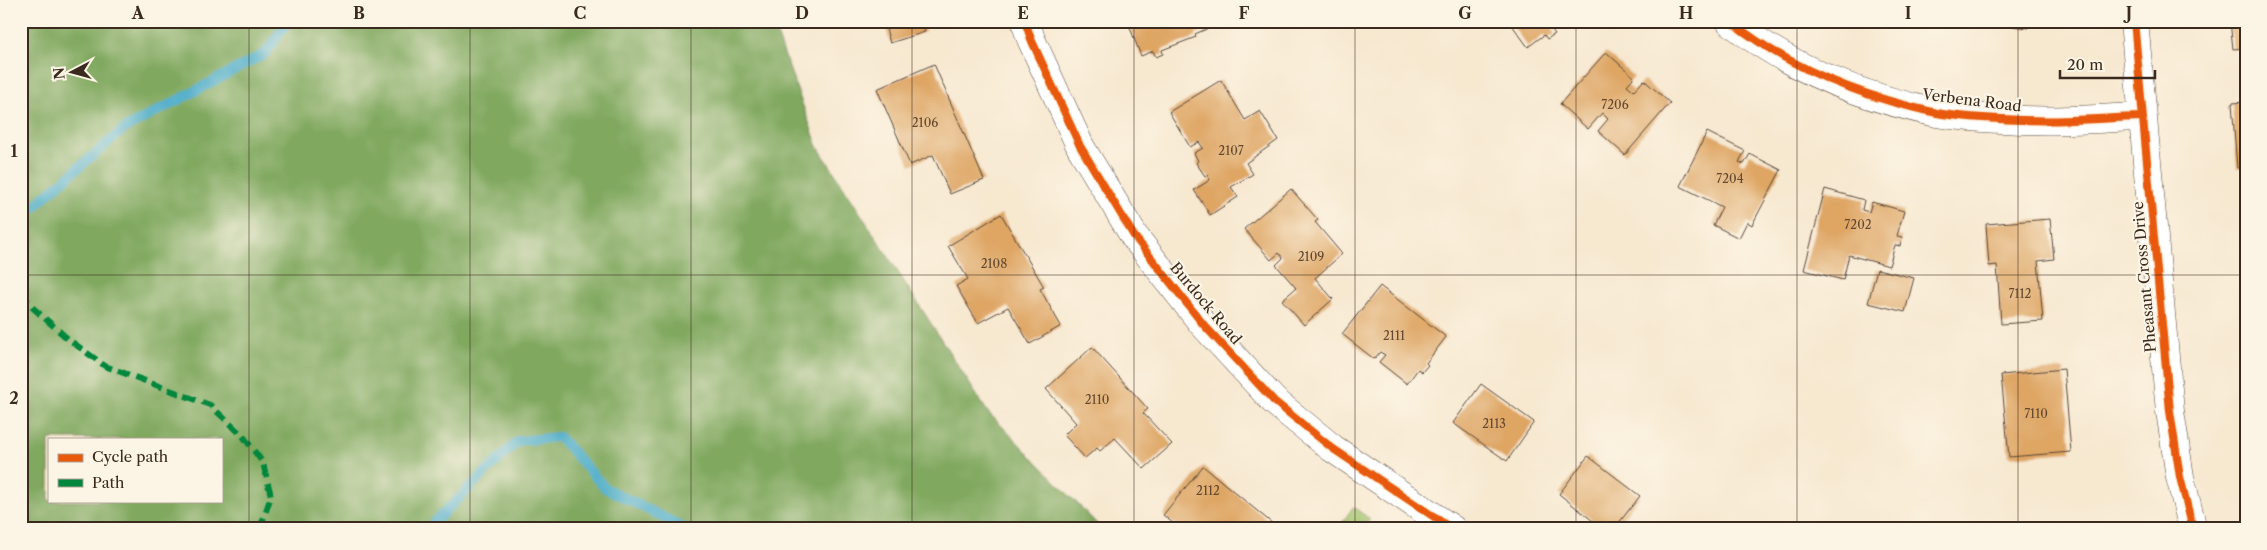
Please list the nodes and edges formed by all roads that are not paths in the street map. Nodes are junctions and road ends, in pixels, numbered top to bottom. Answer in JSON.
{"nodes":[{"id":1,"x":1025,"y":21,"type":"edge"},
{"id":2,"x":1730,"y":21,"type":"edge"},
{"id":3,"x":2134,"y":21,"type":"edge"},
{"id":4,"x":2142,"y":117,"type":"junction"},
{"id":5,"x":1452,"y":529,"type":"edge"},
{"id":6,"x":2193,"y":529,"type":"edge"}],
"edges":[{"from":1,"to":5,"type":"street","name":"Burdock Road"},
{"from":2,"to":4,"type":"street","name":"Verbena Road"},
{"from":3,"to":4,"type":"street","name":"Pheasant Cross Drive"},
{"from":4,"to":6,"type":"street","name":"Pheasant Cross Drive"}]}
